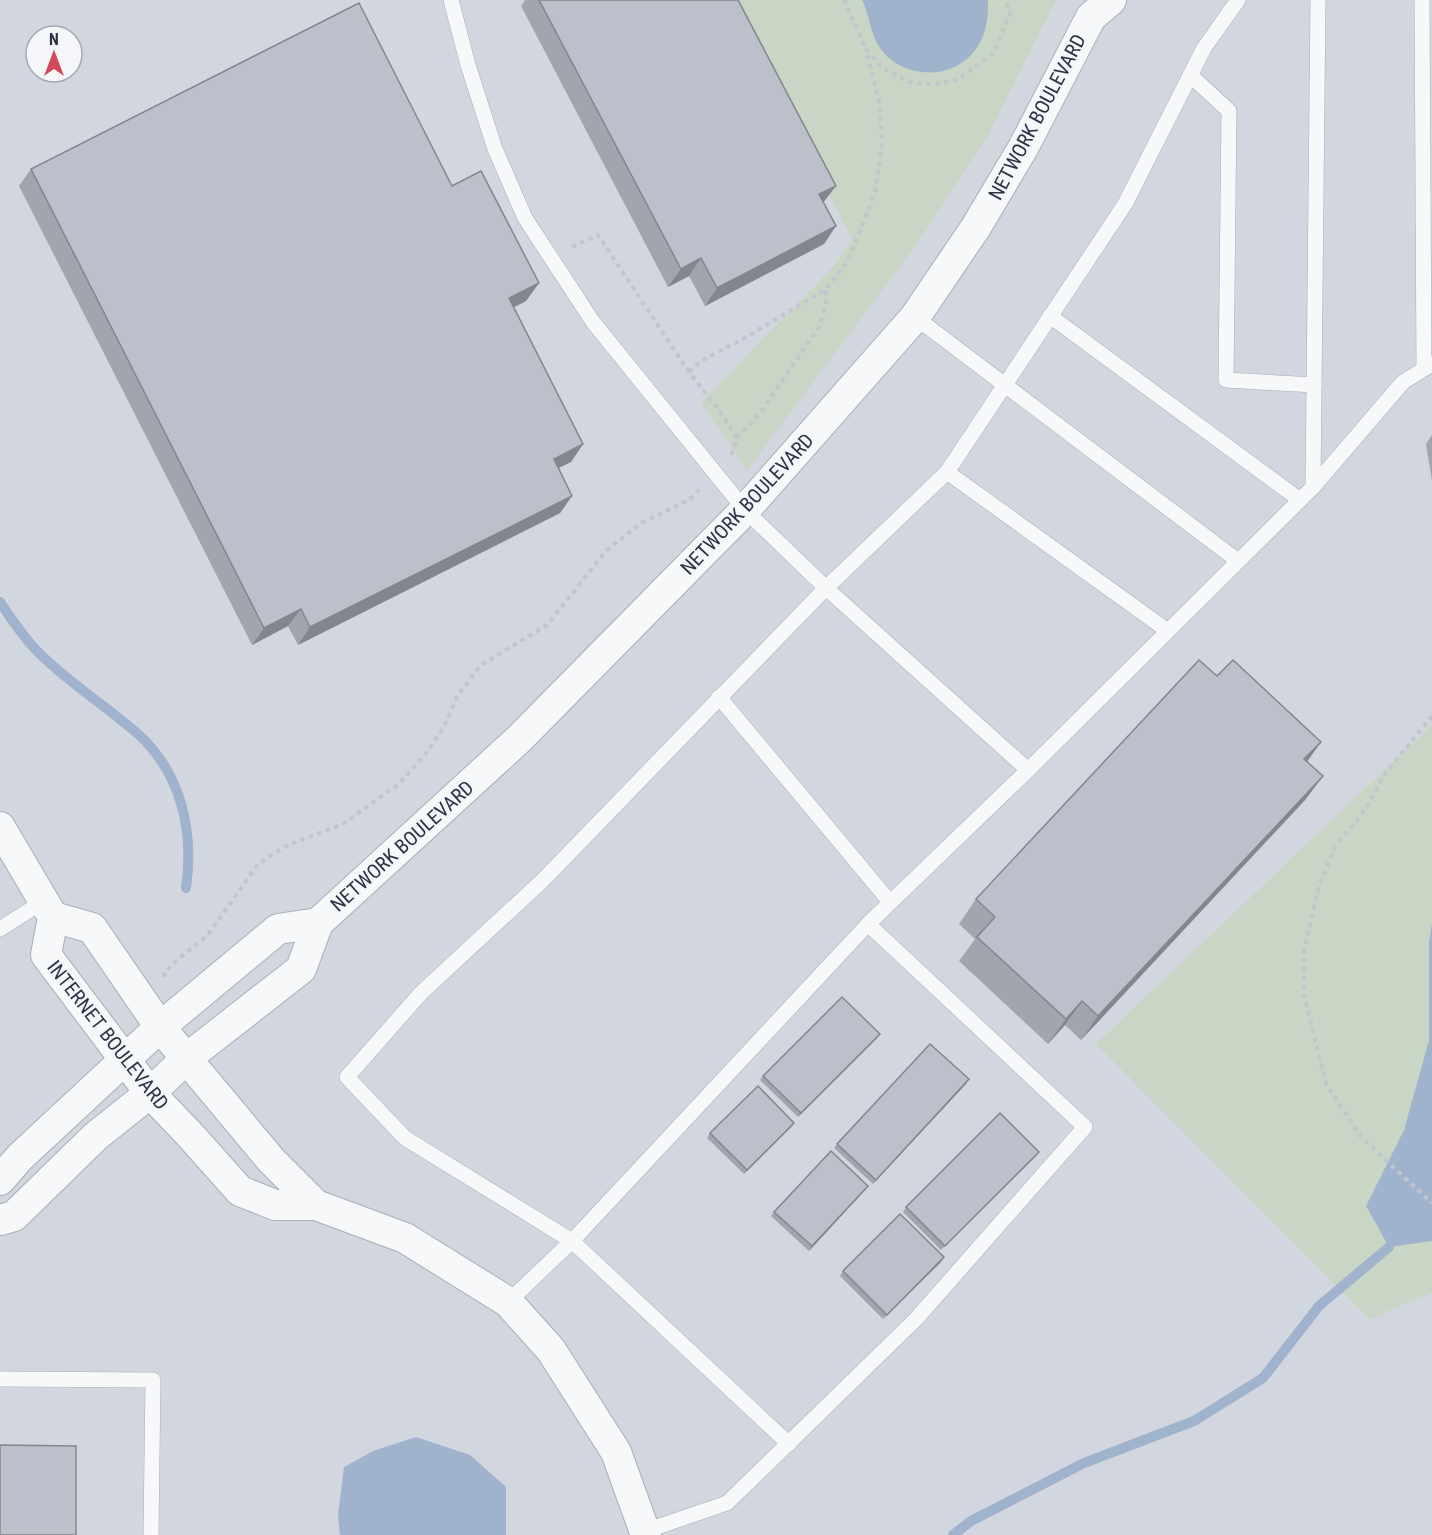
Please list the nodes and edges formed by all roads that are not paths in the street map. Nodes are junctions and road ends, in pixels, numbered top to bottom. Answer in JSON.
{"nodes":[{"id":1,"x":451,"y":0,"type":"edge"},
{"id":2,"x":1238,"y":0,"type":"edge"},
{"id":3,"x":1318,"y":0,"type":"edge"},
{"id":4,"x":1422,"y":0,"type":"edge"},
{"id":5,"x":1098,"y":6,"type":"edge"},
{"id":6,"x":1190,"y":75,"type":"junction"},
{"id":7,"x":1050,"y":316,"type":"junction"},
{"id":8,"x":915,"y":317,"type":"junction"},
{"id":9,"x":1428,"y":366,"type":"edge"},
{"id":10,"x":1004,"y":384,"type":"junction"},
{"id":11,"x":1314,"y":385,"type":"junction"},
{"id":12,"x":947,"y":472,"type":"junction"},
{"id":13,"x":1313,"y":487,"type":"junction"},
{"id":14,"x":1300,"y":500,"type":"junction"},
{"id":15,"x":745,"y":510,"type":"junction"},
{"id":16,"x":1238,"y":561,"type":"junction"},
{"id":17,"x":826,"y":588,"type":"junction"},
{"id":18,"x":1168,"y":631,"type":"junction"},
{"id":19,"x":719,"y":697,"type":"junction"},
{"id":20,"x":1028,"y":770,"type":"junction"},
{"id":21,"x":0,"y":827,"type":"edge"},
{"id":22,"x":890,"y":902,"type":"junction"},
{"id":23,"x":48,"y":909,"type":"junction"},
{"id":24,"x":318,"y":923,"type":"junction"},
{"id":25,"x":868,"y":924,"type":"junction"},
{"id":26,"x":0,"y":929,"type":"edge"},
{"id":27,"x":160,"y":1027,"type":"junction"},
{"id":28,"x":187,"y":1058,"type":"junction"},
{"id":29,"x":125,"y":1060,"type":"junction"},
{"id":30,"x":150,"y":1093,"type":"junction"},
{"id":31,"x":0,"y":1180,"type":"edge"},
{"id":32,"x":316,"y":1205,"type":"junction"},
{"id":33,"x":0,"y":1220,"type":"edge"},
{"id":34,"x":572,"y":1241,"type":"junction"},
{"id":35,"x":508,"y":1302,"type":"junction"},
{"id":36,"x":0,"y":1379,"type":"edge"},
{"id":37,"x":789,"y":1444,"type":"junction"},
{"id":38,"x":646,"y":1533,"type":"edge"},
{"id":39,"x":151,"y":1535,"type":"edge"}],
"edges":[{"from":1,"to":15,"type":"lane"},
{"from":2,"to":6,"type":"lane"},
{"from":3,"to":11,"type":"lane"},
{"from":4,"to":9,"type":"lane"},
{"from":5,"to":8,"type":"street","name":"NETWORK BOULEVARD"},
{"from":6,"to":7,"type":"lane"},
{"from":6,"to":11,"type":"lane"},
{"from":7,"to":10,"type":"lane"},
{"from":7,"to":14,"type":"lane"},
{"from":8,"to":10,"type":"lane"},
{"from":8,"to":15,"type":"street","name":"NETWORK BOULEVARD"},
{"from":9,"to":13,"type":"lane"},
{"from":10,"to":12,"type":"lane"},
{"from":10,"to":16,"type":"lane"},
{"from":11,"to":13,"type":"lane"},
{"from":12,"to":17,"type":"lane"},
{"from":12,"to":18,"type":"lane"},
{"from":13,"to":14,"type":"lane"},
{"from":14,"to":16,"type":"lane"},
{"from":15,"to":17,"type":"lane"},
{"from":15,"to":24,"type":"street","name":"NETWORK BOULEVARD"},
{"from":16,"to":18,"type":"lane"},
{"from":17,"to":19,"type":"lane"},
{"from":17,"to":20,"type":"lane"},
{"from":18,"to":20,"type":"lane"},
{"from":19,"to":22,"type":"lane"},
{"from":19,"to":34,"type":"lane"},
{"from":20,"to":22,"type":"lane"},
{"from":21,"to":23,"type":"street"},
{"from":22,"to":25,"type":"lane"},
{"from":23,"to":26,"type":"lane"},
{"from":23,"to":27,"type":"street","name":"INTERNET BOULEVARD"},
{"from":23,"to":29,"type":"street","name":"INTERNET BOULEVARD"},
{"from":24,"to":27,"type":"street","name":"NETWORK BOULEVARD"},
{"from":24,"to":28,"type":"street","name":"NETWORK BOULEVARD"},
{"from":25,"to":34,"type":"lane"},
{"from":25,"to":37,"type":"lane"},
{"from":27,"to":28,"type":"street","name":"INTERNET BOULEVARD"},
{"from":27,"to":29,"type":"street","name":"NETWORK BOULEVARD"},
{"from":28,"to":30,"type":"street","name":"NETWORK BOULEVARD"},
{"from":28,"to":32,"type":"street","name":"INTERNET BOULEVARD"},
{"from":29,"to":30,"type":"street","name":"INTERNET BOULEVARD"},
{"from":29,"to":31,"type":"street","name":"NETWORK BOULEVARD"},
{"from":30,"to":32,"type":"street","name":"INTERNET BOULEVARD"},
{"from":30,"to":33,"type":"street","name":"NETWORK BOULEVARD"},
{"from":32,"to":35,"type":"street","name":"INTERNET BOULEVARD"},
{"from":34,"to":35,"type":"lane"},
{"from":34,"to":37,"type":"lane"},
{"from":35,"to":38,"type":"street","name":"INTERNET BOULEVARD"},
{"from":36,"to":39,"type":"lane"},
{"from":37,"to":38,"type":"lane"}]}
